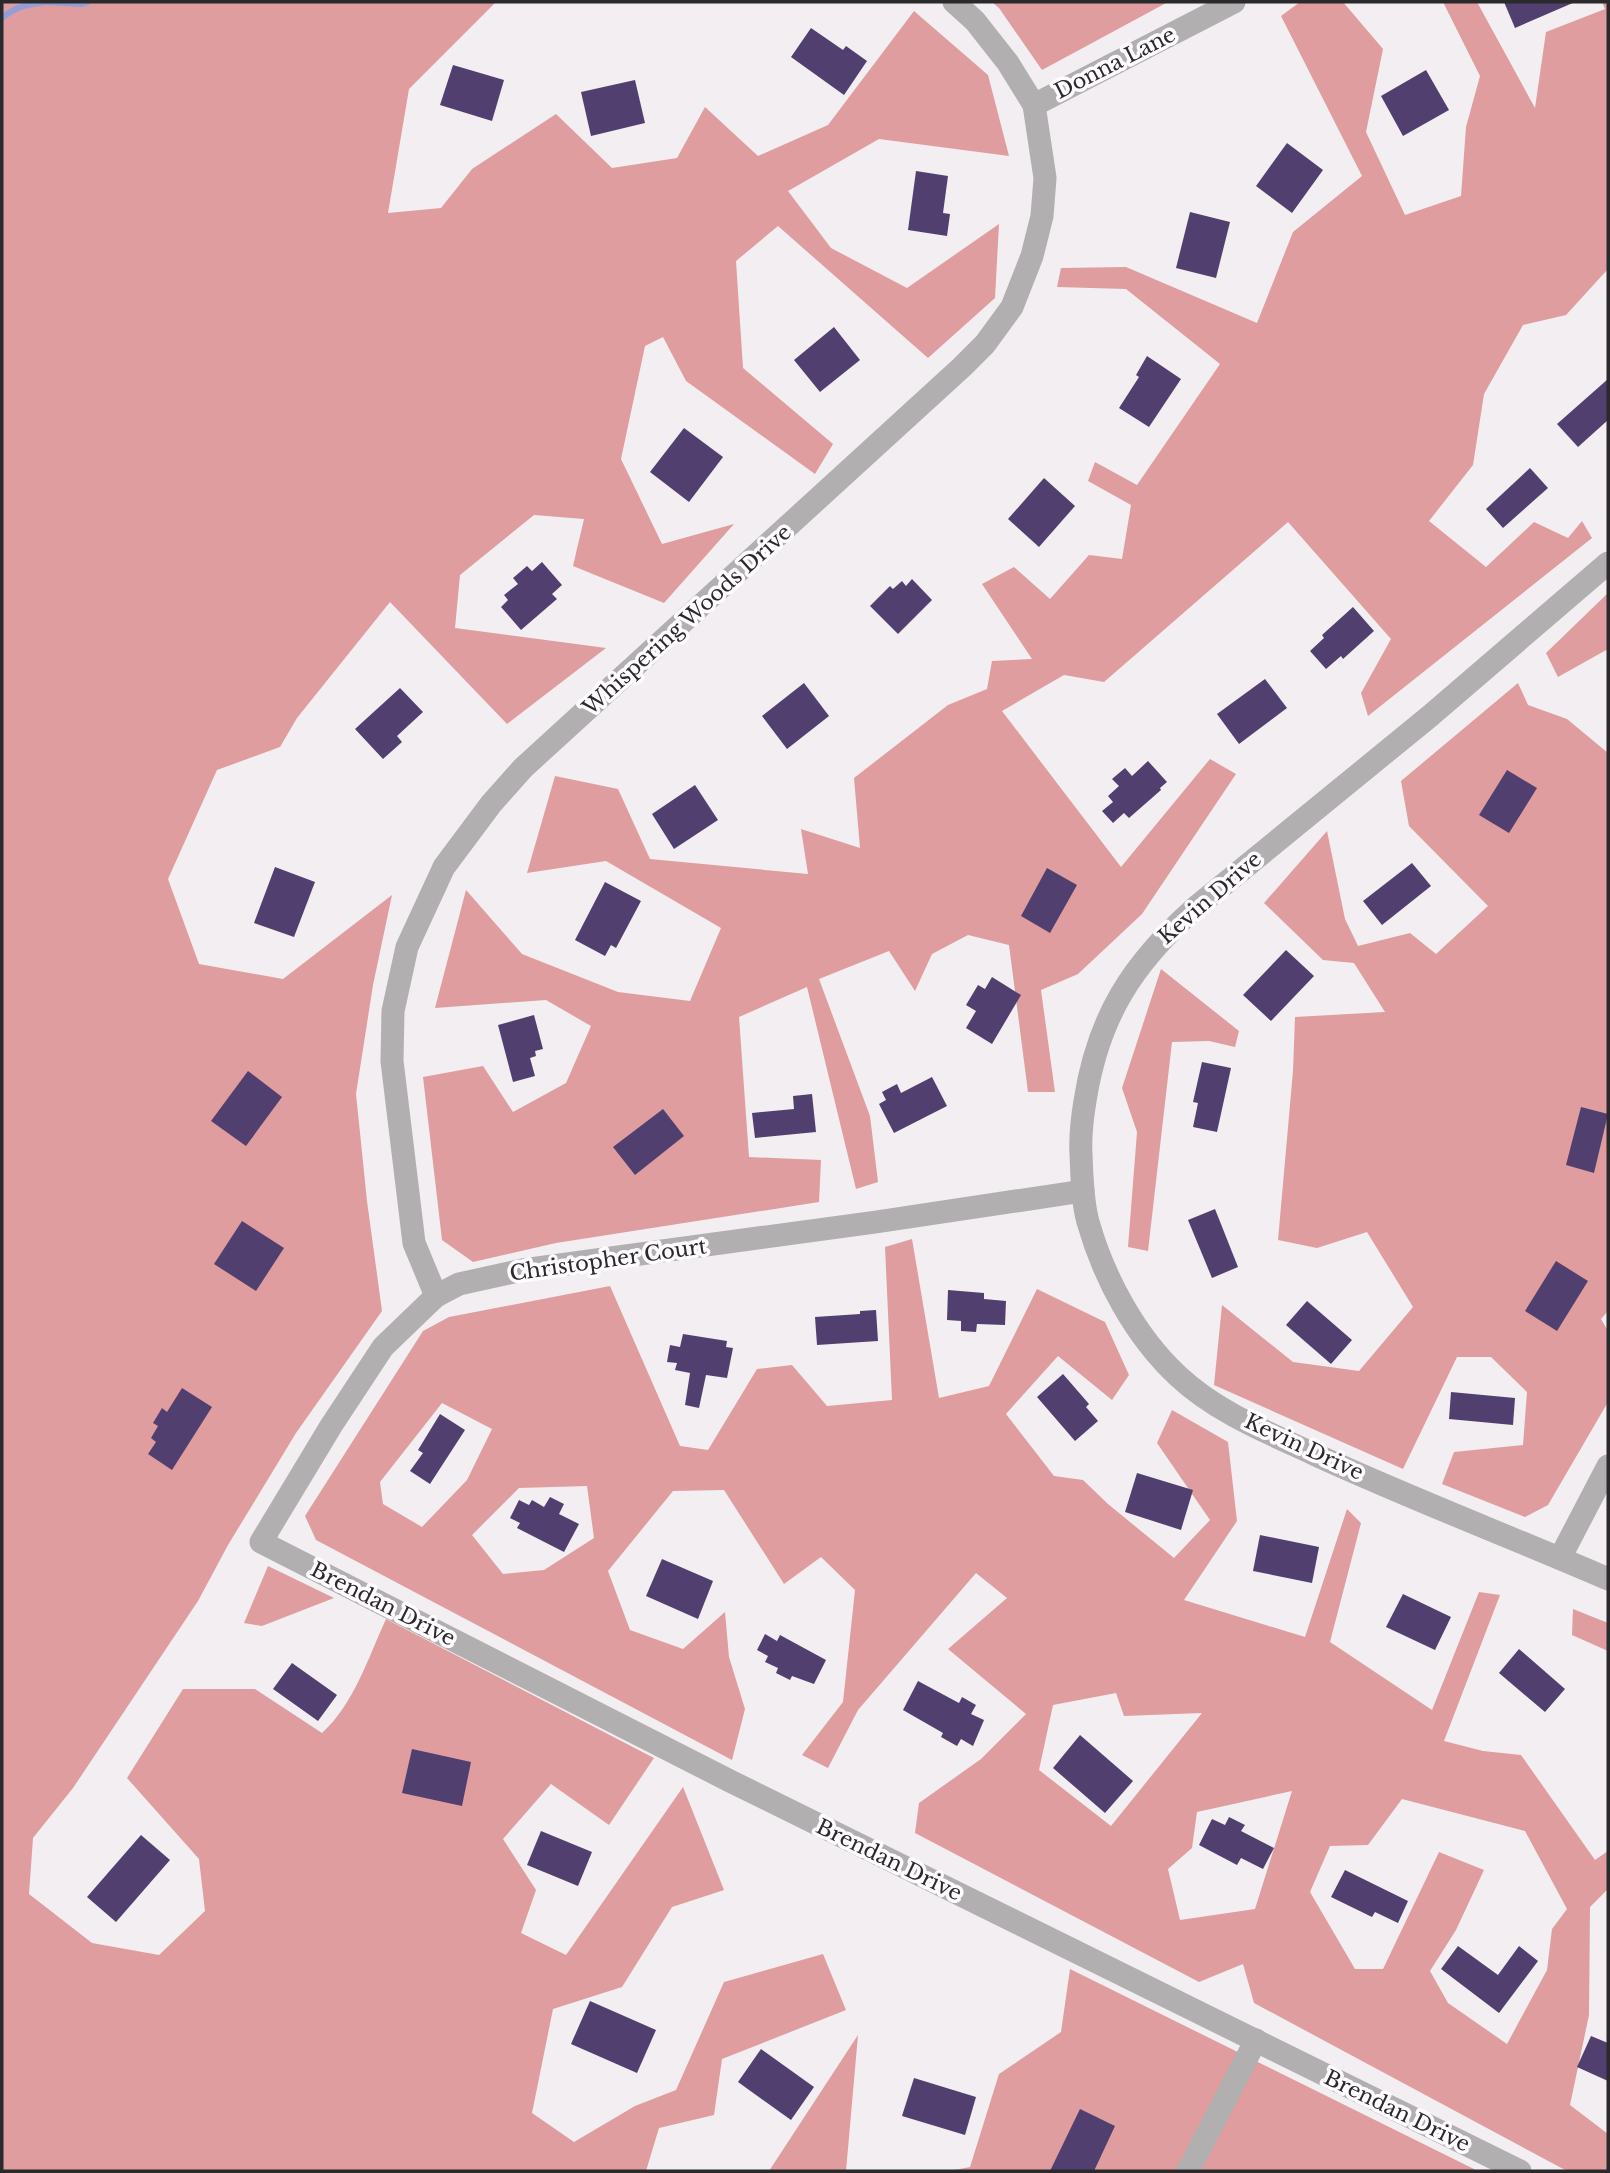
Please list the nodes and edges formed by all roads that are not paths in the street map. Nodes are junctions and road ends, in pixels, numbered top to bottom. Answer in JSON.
{"nodes":[{"id":1,"x":954,"y":2,"type":"edge"},
{"id":2,"x":1234,"y":2,"type":"edge"},
{"id":3,"x":1034,"y":106,"type":"junction"},
{"id":4,"x":1608,"y":563,"type":"edge"},
{"id":5,"x":1083,"y":1191,"type":"junction"},
{"id":6,"x":436,"y":1296,"type":"junction"},
{"id":7,"x":1608,"y":1466,"type":"edge"},
{"id":8,"x":261,"y":1542,"type":"joint"},
{"id":9,"x":1560,"y":1559,"type":"junction"},
{"id":10,"x":1608,"y":1579,"type":"edge"},
{"id":11,"x":1256,"y":2040,"type":"junction"},
{"id":12,"x":1188,"y":2171,"type":"edge"},
{"id":13,"x":1520,"y":2171,"type":"edge"}],
"edges":[{"from":1,"to":3,"type":"street","name":"Whispering Woods Drive"},
{"from":2,"to":3,"type":"street","name":"Donna Lane"},
{"from":3,"to":6,"type":"street","name":"Whispering Woods Drive"},
{"from":4,"to":5,"type":"street","name":"Kevin Drive"},
{"from":5,"to":6,"type":"street","name":"Christopher Court"},
{"from":5,"to":9,"type":"street","name":"Kevin Drive"},
{"from":6,"to":8,"type":"street","name":"Christopher Court"},
{"from":7,"to":9,"type":"street"},
{"from":8,"to":11,"type":"street","name":"Brendan Drive"},
{"from":9,"to":10,"type":"street","name":"Kevin Drive"},
{"from":11,"to":12,"type":"street"},
{"from":11,"to":13,"type":"street","name":"Brendan Drive"}]}
